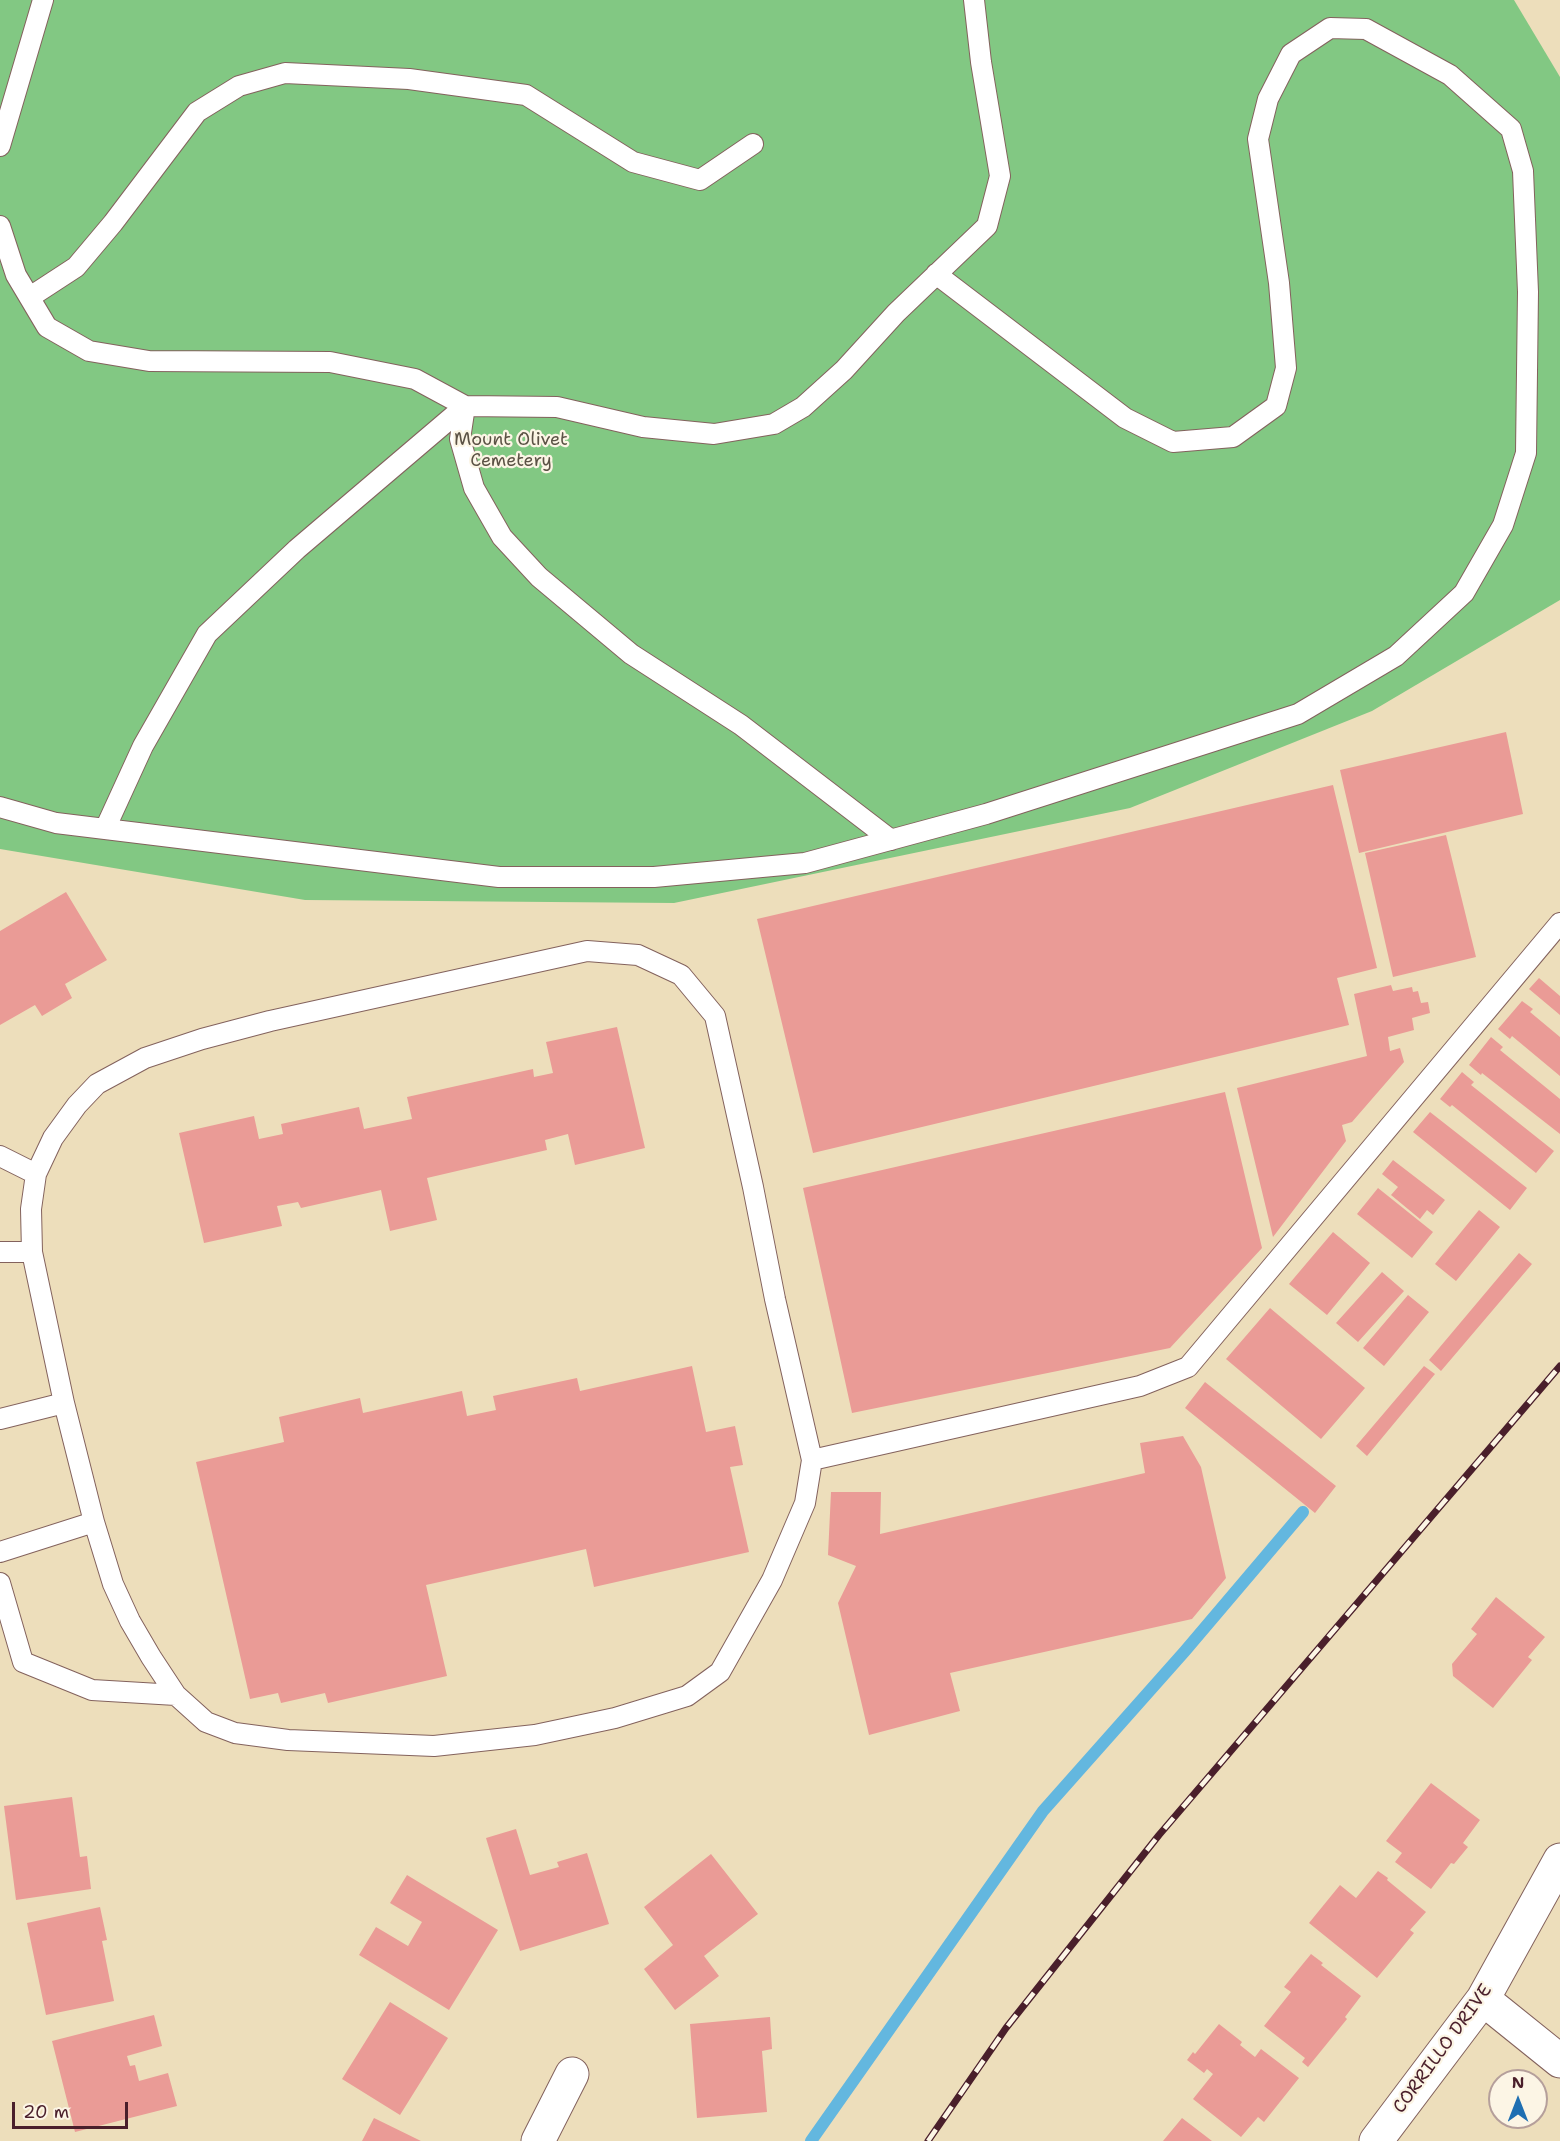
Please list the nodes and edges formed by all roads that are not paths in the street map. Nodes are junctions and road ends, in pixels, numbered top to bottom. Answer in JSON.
{"nodes":[{"id":1,"x":43,"y":0,"type":"edge"},
{"id":2,"x":974,"y":0,"type":"edge"},
{"id":3,"x":753,"y":144,"type":"dead end"},
{"id":4,"x":0,"y":146,"type":"edge"},
{"id":5,"x":0,"y":226,"type":"edge"},
{"id":6,"x":936,"y":274,"type":"junction"},
{"id":7,"x":30,"y":297,"type":"junction"},
{"id":8,"x":465,"y":406,"type":"junction"},
{"id":9,"x":0,"y":807,"type":"edge"},
{"id":10,"x":105,"y":830,"type":"junction"},
{"id":11,"x":891,"y":840,"type":"junction"},
{"id":12,"x":1560,"y":923,"type":"edge"},
{"id":13,"x":0,"y":1156,"type":"edge"},
{"id":14,"x":36,"y":1174,"type":"junction"},
{"id":15,"x":0,"y":1252,"type":"edge"},
{"id":16,"x":32,"y":1252,"type":"junction"},
{"id":17,"x":63,"y":1403,"type":"junction"},
{"id":18,"x":0,"y":1419,"type":"edge"},
{"id":19,"x":812,"y":1460,"type":"junction"},
{"id":20,"x":94,"y":1522,"type":"junction"},
{"id":21,"x":0,"y":1552,"type":"edge"},
{"id":22,"x":0,"y":1583,"type":"edge"},
{"id":23,"x":176,"y":1695,"type":"junction"},
{"id":24,"x":1560,"y":1860,"type":"edge"},
{"id":25,"x":1483,"y":1999,"type":"junction"},
{"id":26,"x":1560,"y":2061,"type":"edge"},
{"id":27,"x":572,"y":2074,"type":"dead end"},
{"id":28,"x":538,"y":2141,"type":"edge"},
{"id":29,"x":1376,"y":2141,"type":"edge"}],
"edges":[{"from":1,"to":4,"type":"lane"},
{"from":2,"to":6,"type":"lane"},
{"from":3,"to":7,"type":"lane"},
{"from":5,"to":7,"type":"lane"},
{"from":6,"to":8,"type":"lane"},
{"from":6,"to":11,"type":"lane"},
{"from":7,"to":8,"type":"lane"},
{"from":8,"to":10,"type":"lane"},
{"from":8,"to":11,"type":"lane"},
{"from":9,"to":10,"type":"lane"},
{"from":10,"to":11,"type":"lane"},
{"from":12,"to":19,"type":"lane"},
{"from":13,"to":14,"type":"lane"},
{"from":14,"to":16,"type":"lane"},
{"from":14,"to":19,"type":"lane"},
{"from":15,"to":16,"type":"lane"},
{"from":16,"to":17,"type":"lane"},
{"from":17,"to":18,"type":"lane"},
{"from":17,"to":20,"type":"lane"},
{"from":19,"to":23,"type":"lane"},
{"from":20,"to":21,"type":"lane"},
{"from":20,"to":23,"type":"lane"},
{"from":22,"to":23,"type":"lane"},
{"from":24,"to":25,"type":"street","name":"CORRILLO DRIVE"},
{"from":25,"to":26,"type":"street"},
{"from":25,"to":29,"type":"street","name":"CORRILLO DRIVE"},
{"from":27,"to":28,"type":"street"}]}
